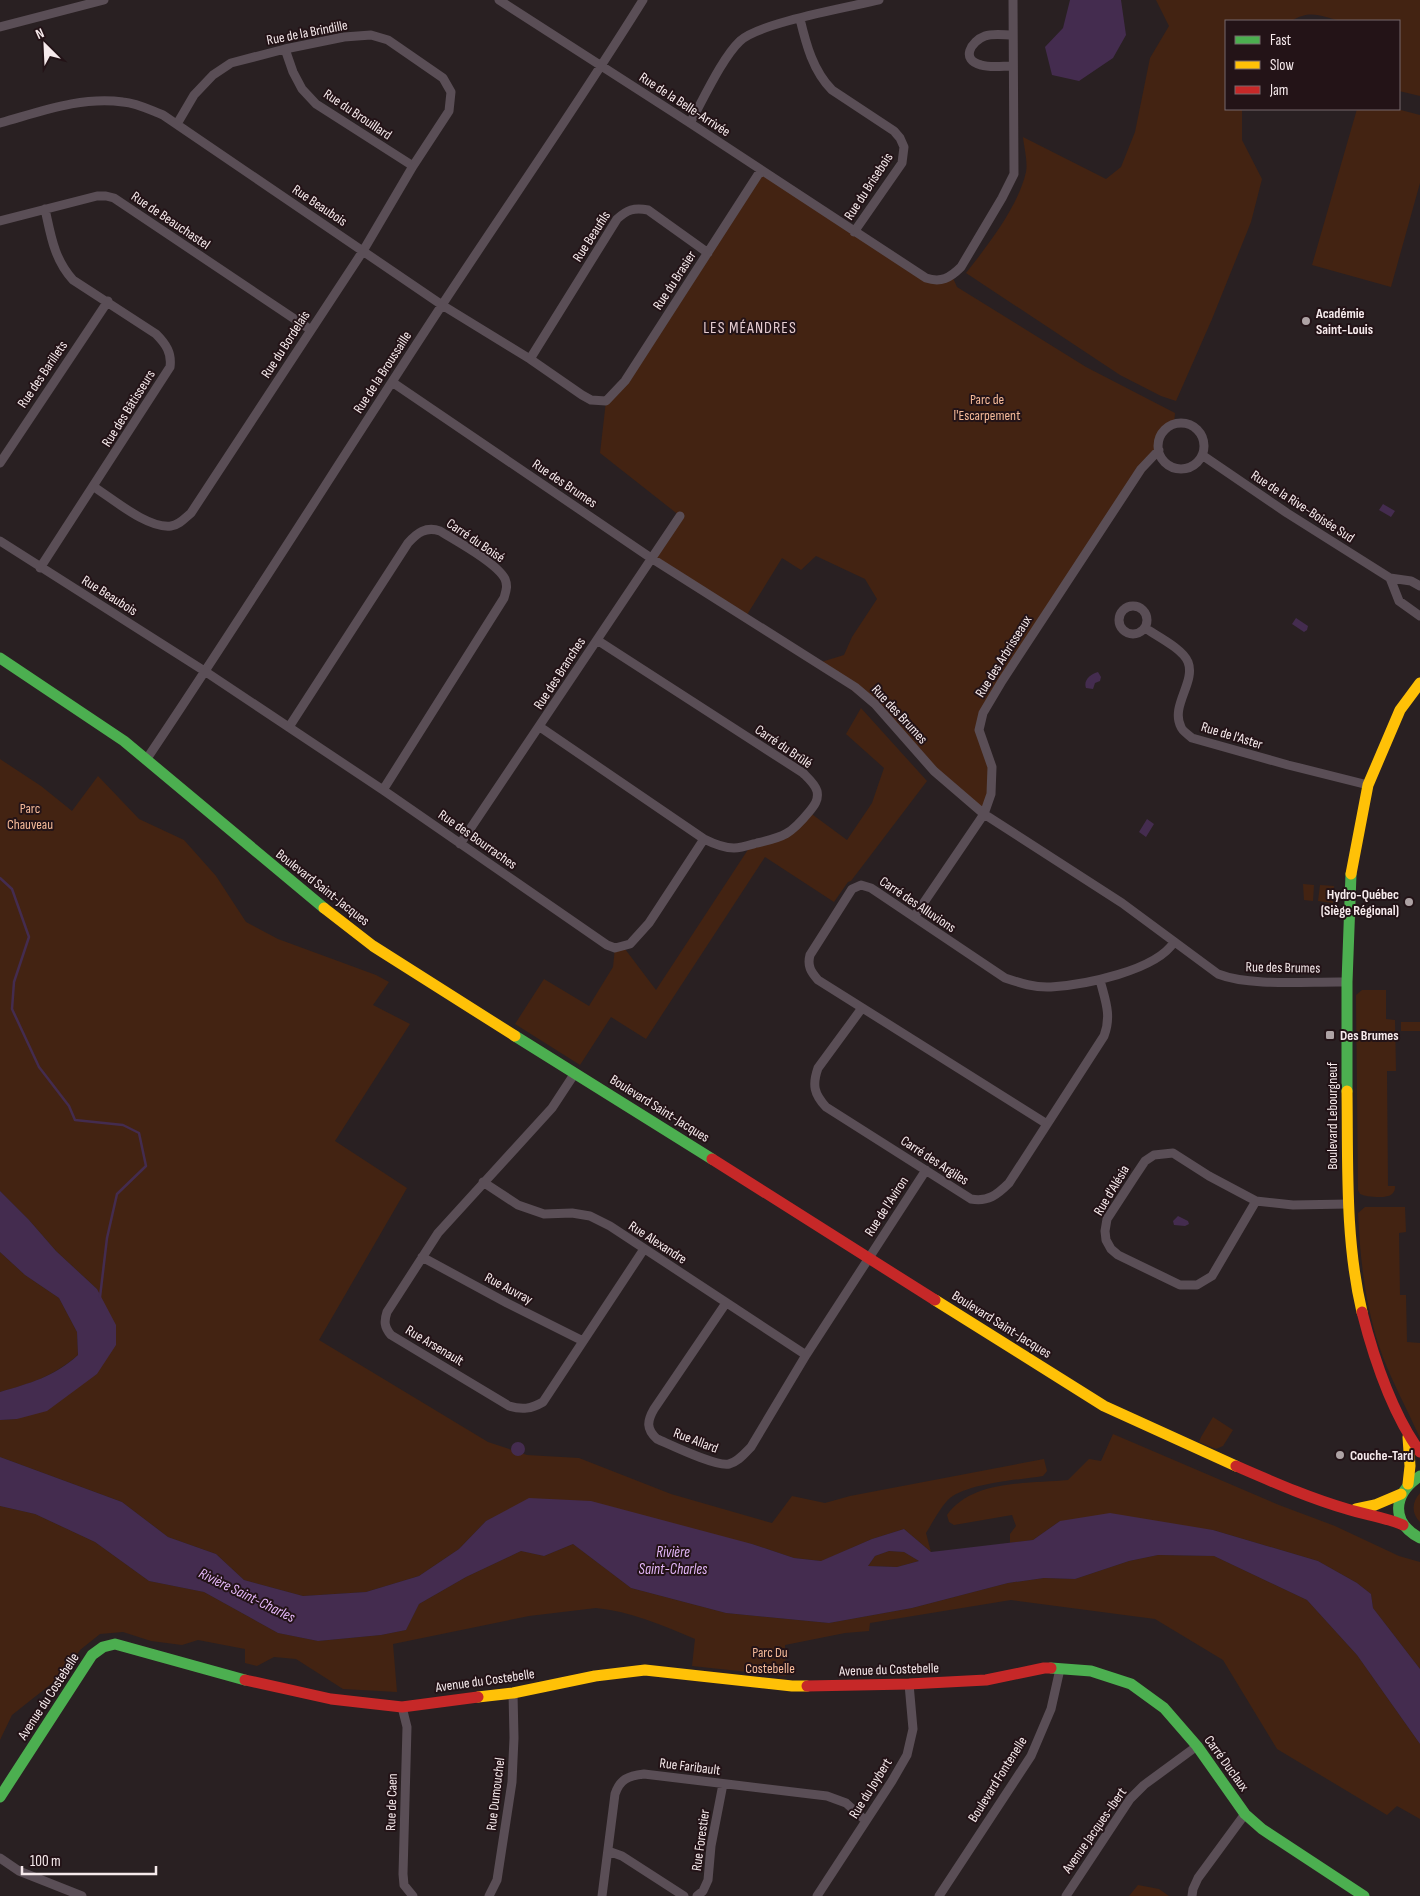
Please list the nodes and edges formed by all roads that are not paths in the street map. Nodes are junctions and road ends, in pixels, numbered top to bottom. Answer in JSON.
{"nodes":[{"id":1,"x":104,"y":0,"type":"edge"},
{"id":2,"x":499,"y":0,"type":"edge"},
{"id":3,"x":643,"y":0,"type":"edge"},
{"id":4,"x":879,"y":0,"type":"edge"},
{"id":5,"x":1013,"y":0,"type":"edge"},
{"id":6,"x":800,"y":19,"type":"junction"},
{"id":7,"x":0,"y":27,"type":"edge"},
{"id":8,"x":1013,"y":35,"type":"junction"},
{"id":9,"x":285,"y":48,"type":"junction"},
{"id":10,"x":1012,"y":66,"type":"junction"},
{"id":11,"x":601,"y":67,"type":"junction"},
{"id":12,"x":452,"y":92,"type":"joint"},
{"id":13,"x":0,"y":123,"type":"edge"},
{"id":14,"x":690,"y":123,"type":"junction"},
{"id":15,"x":177,"y":124,"type":"junction"},
{"id":16,"x":413,"y":166,"type":"junction"},
{"id":17,"x":761,"y":170,"type":"junction"},
{"id":18,"x":45,"y":209,"type":"junction"},
{"id":19,"x":0,"y":221,"type":"edge"},
{"id":20,"x":854,"y":232,"type":"junction"},
{"id":21,"x":363,"y":251,"type":"junction"},
{"id":22,"x":708,"y":253,"type":"junction"},
{"id":23,"x":108,"y":302,"type":"junction"},
{"id":24,"x":442,"y":305,"type":"junction"},
{"id":25,"x":311,"y":330,"type":"junction"},
{"id":26,"x":530,"y":359,"type":"junction"},
{"id":27,"x":392,"y":382,"type":"junction"},
{"id":28,"x":606,"y":401,"type":"joint"},
{"id":29,"x":1159,"y":450,"type":"junction"},
{"id":30,"x":1202,"y":455,"type":"junction"},
{"id":31,"x":0,"y":463,"type":"edge"},
{"id":32,"x":94,"y":487,"type":"junction"},
{"id":33,"x":680,"y":516,"type":"dead end"},
{"id":34,"x":0,"y":541,"type":"edge"},
{"id":35,"x":651,"y":558,"type":"junction"},
{"id":36,"x":40,"y":568,"type":"junction"},
{"id":37,"x":1390,"y":578,"type":"junction"},
{"id":38,"x":1420,"y":586,"type":"edge"},
{"id":39,"x":1420,"y":616,"type":"edge"},
{"id":40,"x":1145,"y":628,"type":"dead end"},
{"id":41,"x":597,"y":640,"type":"junction"},
{"id":42,"x":0,"y":658,"type":"edge"},
{"id":43,"x":206,"y":672,"type":"junction"},
{"id":44,"x":1420,"y":683,"type":"edge"},
{"id":45,"x":289,"y":727,"type":"junction"},
{"id":46,"x":540,"y":727,"type":"junction"},
{"id":47,"x":146,"y":760,"type":"junction"},
{"id":48,"x":1368,"y":785,"type":"junction"},
{"id":49,"x":383,"y":790,"type":"junction"},
{"id":50,"x":984,"y":814,"type":"junction"},
{"id":51,"x":704,"y":840,"type":"junction"},
{"id":52,"x":460,"y":844,"type":"junction"},
{"id":53,"x":914,"y":918,"type":"junction"},
{"id":54,"x":1174,"y":942,"type":"junction"},
{"id":55,"x":1100,"y":980,"type":"junction"},
{"id":56,"x":1347,"y":982,"type":"junction"},
{"id":57,"x":862,"y":1008,"type":"junction"},
{"id":58,"x":575,"y":1072,"type":"junction"},
{"id":59,"x":1047,"y":1124,"type":"junction"},
{"id":60,"x":926,"y":1170,"type":"junction"},
{"id":61,"x":483,"y":1182,"type":"junction"},
{"id":62,"x":1256,"y":1201,"type":"junction"},
{"id":63,"x":1348,"y":1204,"type":"junction"},
{"id":64,"x":644,"y":1250,"type":"junction"},
{"id":65,"x":422,"y":1257,"type":"junction"},
{"id":66,"x":868,"y":1258,"type":"junction"},
{"id":67,"x":726,"y":1303,"type":"junction"},
{"id":68,"x":583,"y":1341,"type":"junction"},
{"id":69,"x":806,"y":1355,"type":"junction"},
{"id":70,"x":1407,"y":1434,"type":"junction"},
{"id":71,"x":1420,"y":1452,"type":"edge"},
{"id":72,"x":1420,"y":1476,"type":"edge"},
{"id":73,"x":1408,"y":1484,"type":"junction"},
{"id":74,"x":1401,"y":1494,"type":"junction"},
{"id":75,"x":1349,"y":1510,"type":"junction"},
{"id":76,"x":1403,"y":1525,"type":"junction"},
{"id":77,"x":1420,"y":1538,"type":"edge"},
{"id":78,"x":1060,"y":1669,"type":"junction"},
{"id":79,"x":909,"y":1684,"type":"junction"},
{"id":80,"x":513,"y":1693,"type":"junction"},
{"id":81,"x":402,"y":1707,"type":"junction"},
{"id":82,"x":1197,"y":1746,"type":"junction"},
{"id":83,"x":723,"y":1784,"type":"junction"},
{"id":84,"x":0,"y":1797,"type":"edge"},
{"id":85,"x":1245,"y":1814,"type":"junction"},
{"id":86,"x":866,"y":1821,"type":"junction"},
{"id":87,"x":608,"y":1851,"type":"junction"},
{"id":88,"x":0,"y":1858,"type":"edge"},
{"id":89,"x":82,"y":1896,"type":"edge"},
{"id":90,"x":413,"y":1896,"type":"edge"},
{"id":91,"x":489,"y":1896,"type":"edge"},
{"id":92,"x":602,"y":1896,"type":"edge"},
{"id":93,"x":684,"y":1896,"type":"edge"},
{"id":94,"x":697,"y":1896,"type":"edge"},
{"id":95,"x":817,"y":1896,"type":"edge"},
{"id":96,"x":939,"y":1896,"type":"edge"},
{"id":97,"x":1066,"y":1896,"type":"edge"},
{"id":98,"x":1192,"y":1896,"type":"edge"},
{"id":99,"x":1364,"y":1896,"type":"edge"}],
"edges":[{"from":1,"to":7,"type":"street"},
{"from":2,"to":11,"type":"street","name":"Rue de la Belle-Arrivée"},
{"from":3,"to":11,"type":"street","name":"Rue de la Broussaille"},
{"from":4,"to":6,"type":"street"},
{"from":5,"to":8,"type":"street"},
{"from":6,"to":14,"type":"street"},
{"from":6,"to":20,"type":"street","name":"Rue du Brisebois"},
{"from":8,"to":10,"type":"street"},
{"from":8,"to":10,"type":"street"},
{"from":9,"to":12,"type":"street","name":"Rue de la Brindille"},
{"from":9,"to":15,"type":"street","name":"Rue de la Brindille"},
{"from":9,"to":16,"type":"street","name":"Rue du Brouillard"},
{"from":10,"to":20,"type":"street","name":"Rue de la Belle-Arrivée"},
{"from":11,"to":14,"type":"street","name":"Rue de la Belle-Arrivée"},
{"from":11,"to":24,"type":"street","name":"Rue de la Broussaille"},
{"from":12,"to":16,"type":"street","name":"Rue du Bordelais"},
{"from":13,"to":15,"type":"street","name":"Rue Beaubois"},
{"from":14,"to":17,"type":"street","name":"Rue de la Belle-Arrivée"},
{"from":15,"to":21,"type":"street","name":"Rue Beaubois"},
{"from":16,"to":21,"type":"street","name":"Rue du Bordelais"},
{"from":17,"to":20,"type":"street","name":"Rue de la Belle-Arrivée"},
{"from":17,"to":22,"type":"street","name":"Rue du Brasier"},
{"from":18,"to":19,"type":"street","name":"Rue de Beauchastel"},
{"from":18,"to":23,"type":"street","name":"Rue des Bâtisseurs"},
{"from":18,"to":25,"type":"street","name":"Rue de Beauchastel"},
{"from":21,"to":24,"type":"street","name":"Rue Beaubois"},
{"from":21,"to":25,"type":"street","name":"Rue du Bordelais"},
{"from":22,"to":26,"type":"street","name":"Rue Beaufils"},
{"from":22,"to":28,"type":"street","name":"Rue du Brasier"},
{"from":23,"to":31,"type":"street","name":"Rue des Barillets"},
{"from":23,"to":32,"type":"street","name":"Rue des Bâtisseurs"},
{"from":24,"to":26,"type":"street","name":"Rue Beaubois"},
{"from":24,"to":27,"type":"street","name":"Rue de la Broussaille"},
{"from":25,"to":32,"type":"street","name":"Rue du Bordelais"},
{"from":26,"to":28,"type":"street","name":"Rue Beaubois"},
{"from":27,"to":35,"type":"street","name":"Rue des Brumes"},
{"from":27,"to":43,"type":"street","name":"Rue de la Broussaille"},
{"from":29,"to":30,"type":"street"},
{"from":29,"to":30,"type":"street"},
{"from":29,"to":50,"type":"street","name":"Rue des Arbrisseaux"},
{"from":30,"to":37,"type":"street","name":"Rue de la Rive-Boisée Sud"},
{"from":32,"to":36,"type":"street","name":"Rue des Bâtisseurs"},
{"from":33,"to":35,"type":"street","name":"Rue des Branches"},
{"from":34,"to":36,"type":"street","name":"Rue Beaubois"},
{"from":35,"to":41,"type":"street","name":"Rue des Branches"},
{"from":35,"to":50,"type":"street","name":"Rue des Brumes"},
{"from":36,"to":43,"type":"street","name":"Rue Beaubois"},
{"from":37,"to":38,"type":"street","name":"Rue de la Rive-Boisée Sud"},
{"from":37,"to":39,"type":"street"},
{"from":40,"to":48,"type":"street","name":"Rue de l'Aster"},
{"from":41,"to":46,"type":"street","name":"Rue des Branches"},
{"from":41,"to":51,"type":"street","name":"Carré du Brûlé"},
{"from":42,"to":47,"type":"street","name":"Boulevard Saint-Jacques"},
{"from":43,"to":45,"type":"street","name":"Rue des Bourraches"},
{"from":43,"to":47,"type":"street","name":"Rue de la Broussaille"},
{"from":44,"to":48,"type":"street","name":"Boulevard Lebourgneuf"},
{"from":45,"to":49,"type":"street","name":"Rue des Bourraches"},
{"from":45,"to":49,"type":"street","name":"Carré du Boisé"},
{"from":46,"to":51,"type":"street","name":"Carré du Brûlé"},
{"from":46,"to":52,"type":"street","name":"Rue des Branches"},
{"from":47,"to":58,"type":"street","name":"Boulevard Saint-Jacques"},
{"from":48,"to":56,"type":"street","name":"Boulevard Lebourgneuf"},
{"from":49,"to":52,"type":"street","name":"Rue des Bourraches"},
{"from":50,"to":53,"type":"street","name":"Rue des Arbrisseaux"},
{"from":50,"to":54,"type":"street","name":"Rue des Brumes"},
{"from":51,"to":52,"type":"street","name":"Rue des Bourraches"},
{"from":53,"to":55,"type":"street","name":"Carré des Alluvions"},
{"from":53,"to":57,"type":"street","name":"Carré des Alluvions"},
{"from":54,"to":55,"type":"street","name":"Carré des Alluvions"},
{"from":54,"to":56,"type":"street","name":"Rue des Brumes"},
{"from":55,"to":59,"type":"street","name":"Carré des Argiles"},
{"from":56,"to":63,"type":"street","name":"Boulevard Lebourgneuf"},
{"from":57,"to":59,"type":"street","name":"Carré des Alluvions"},
{"from":57,"to":60,"type":"street","name":"Carré des Argiles"},
{"from":58,"to":61,"type":"street","name":"Rue Arsenault"},
{"from":58,"to":66,"type":"street","name":"Boulevard Saint-Jacques"},
{"from":59,"to":60,"type":"street","name":"Carré des Argiles"},
{"from":60,"to":66,"type":"street","name":"Rue de l'Aviron"},
{"from":61,"to":64,"type":"street","name":"Rue Alexandre"},
{"from":61,"to":65,"type":"street","name":"Rue Arsenault"},
{"from":62,"to":62,"type":"street","name":"Rue d'Alésia"},
{"from":62,"to":63,"type":"street","name":"Rue d'Alésia"},
{"from":63,"to":70,"type":"street","name":"Boulevard Lebourgneuf"},
{"from":64,"to":67,"type":"street","name":"Rue Alexandre"},
{"from":64,"to":68,"type":"street","name":"Rue Arsenault"},
{"from":65,"to":68,"type":"street","name":"Rue Auvray"},
{"from":65,"to":68,"type":"street","name":"Rue Arsenault"},
{"from":66,"to":69,"type":"street","name":"Rue Allard"},
{"from":66,"to":75,"type":"street","name":"Boulevard Saint-Jacques"},
{"from":67,"to":69,"type":"street","name":"Rue Alexandre"},
{"from":67,"to":69,"type":"street","name":"Rue Allard"},
{"from":70,"to":71,"type":"street","name":"Boulevard Lebourgneuf"},
{"from":70,"to":73,"type":"street","name":"Boulevard Lebourgneuf"},
{"from":72,"to":73,"type":"street"},
{"from":73,"to":74,"type":"street"},
{"from":74,"to":75,"type":"street","name":"Boulevard Saint-Jacques"},
{"from":74,"to":76,"type":"street"},
{"from":75,"to":76,"type":"street","name":"Boulevard Saint-Jacques"},
{"from":76,"to":77,"type":"street","name":"Boulevard Saint-Jacques"},
{"from":78,"to":79,"type":"street","name":"Avenue du Costebelle"},
{"from":78,"to":82,"type":"street","name":"Carré Duclaux"},
{"from":78,"to":96,"type":"street","name":"Boulevard Fontenelle"},
{"from":79,"to":80,"type":"street","name":"Avenue du Costebelle"},
{"from":79,"to":86,"type":"street","name":"Rue du Joybert"},
{"from":80,"to":81,"type":"street","name":"Avenue du Costebelle"},
{"from":80,"to":91,"type":"street","name":"Rue Dumouchel"},
{"from":81,"to":84,"type":"street","name":"Avenue du Costebelle"},
{"from":81,"to":90,"type":"street","name":"Rue de Caen"},
{"from":82,"to":85,"type":"street","name":"Carré Duclaux"},
{"from":82,"to":97,"type":"street","name":"Avenue Jacques-Ibert"},
{"from":83,"to":86,"type":"street","name":"Rue Faribault"},
{"from":83,"to":87,"type":"street","name":"Rue Faribault"},
{"from":83,"to":94,"type":"street","name":"Rue Forestier"},
{"from":85,"to":98,"type":"street"},
{"from":85,"to":99,"type":"street","name":"Carré Duclaux"},
{"from":86,"to":95,"type":"street","name":"Rue du Joybert"},
{"from":87,"to":92,"type":"street","name":"Rue Faribault"},
{"from":87,"to":93,"type":"street"},
{"from":88,"to":89,"type":"street"}]}
